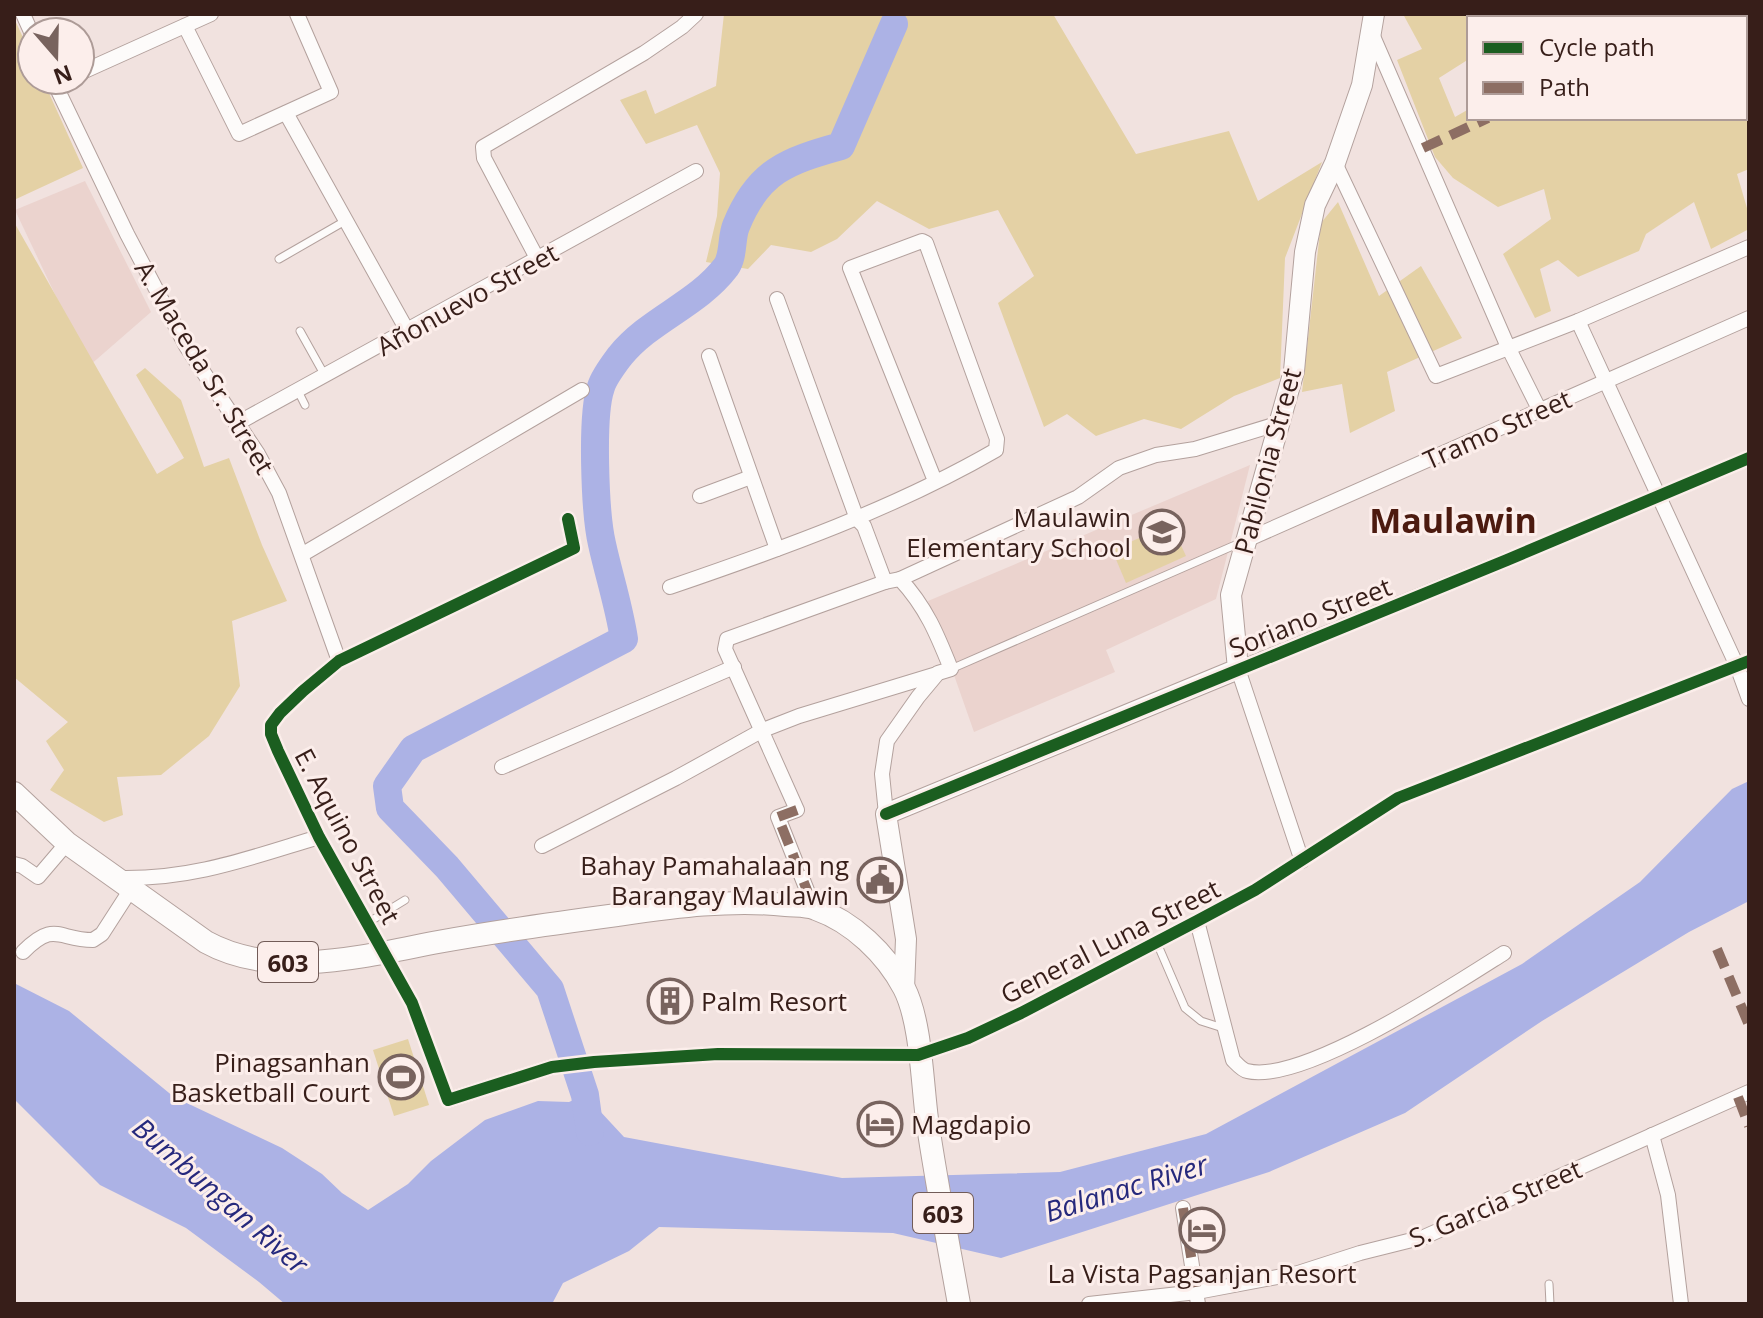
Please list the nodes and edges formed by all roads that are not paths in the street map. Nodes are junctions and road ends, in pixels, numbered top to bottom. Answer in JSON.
{"nodes":[{"id":1,"x":211,"y":14,"type":"edge"},
{"id":2,"x":297,"y":14,"type":"edge"},
{"id":3,"x":696,"y":14,"type":"edge"},
{"id":4,"x":679,"y":20,"type":"edge"},
{"id":5,"x":1373,"y":24,"type":"edge"},
{"id":6,"x":185,"y":26,"type":"junction"},
{"id":7,"x":96,"y":66,"type":"edge"},
{"id":8,"x":64,"y":96,"type":"edge"},
{"id":9,"x":286,"y":113,"type":"junction"},
{"id":10,"x":1335,"y":163,"type":"junction"},
{"id":11,"x":696,"y":171,"type":"dead end"},
{"id":12,"x":345,"y":221,"type":"junction"},
{"id":13,"x":1749,"y":247,"type":"edge"},
{"id":14,"x":279,"y":259,"type":"dead end"},
{"id":15,"x":538,"y":260,"type":"junction"},
{"id":16,"x":777,"y":299,"type":"dead end"},
{"id":17,"x":1749,"y":318,"type":"edge"},
{"id":18,"x":1578,"y":321,"type":"junction"},
{"id":19,"x":300,"y":331,"type":"dead end"},
{"id":20,"x":408,"y":332,"type":"junction"},
{"id":21,"x":1508,"y":347,"type":"junction"},
{"id":22,"x":709,"y":356,"type":"dead end"},
{"id":23,"x":325,"y":376,"type":"junction"},
{"id":24,"x":1605,"y":380,"type":"junction"},
{"id":25,"x":582,"y":390,"type":"dead end"},
{"id":26,"x":298,"y":391,"type":"junction"},
{"id":27,"x":305,"y":405,"type":"dead end"},
{"id":28,"x":1540,"y":411,"type":"junction"},
{"id":29,"x":1280,"y":423,"type":"junction"},
{"id":30,"x":236,"y":424,"type":"junction"},
{"id":31,"x":1749,"y":458,"type":"edge"},
{"id":32,"x":751,"y":477,"type":"junction"},
{"id":33,"x":935,"y":481,"type":"junction"},
{"id":34,"x":700,"y":496,"type":"dead end"},
{"id":35,"x":1659,"y":497,"type":"junction"},
{"id":36,"x":568,"y":519,"type":"dead end"},
{"id":37,"x":857,"y":519,"type":"junction"},
{"id":38,"x":1244,"y":541,"type":"junction"},
{"id":39,"x":777,"y":549,"type":"junction"},
{"id":40,"x":303,"y":554,"type":"junction"},
{"id":41,"x":900,"y":579,"type":"junction"},
{"id":42,"x":885,"y":582,"type":"junction"},
{"id":43,"x":670,"y":587,"type":"dead end"},
{"id":44,"x":339,"y":661,"type":"junction"},
{"id":45,"x":1743,"y":663,"type":"edge"},
{"id":46,"x":734,"y":667,"type":"junction"},
{"id":47,"x":1238,"y":669,"type":"junction"},
{"id":48,"x":944,"y":671,"type":"junction"},
{"id":49,"x":1749,"y":699,"type":"edge"},
{"id":50,"x":763,"y":730,"type":"junction"},
{"id":51,"x":502,"y":767,"type":"dead end"},
{"id":52,"x":14,"y":793,"type":"edge"},
{"id":53,"x":886,"y":814,"type":"junction"},
{"id":54,"x":319,"y":837,"type":"junction"},
{"id":55,"x":67,"y":843,"type":"junction"},
{"id":56,"x":542,"y":846,"type":"dead end"},
{"id":57,"x":1302,"y":861,"type":"junction"},
{"id":58,"x":14,"y":864,"type":"edge"},
{"id":59,"x":123,"y":883,"type":"junction"},
{"id":60,"x":405,"y":900,"type":"dead end"},
{"id":61,"x":814,"y":908,"type":"junction"},
{"id":62,"x":1197,"y":921,"type":"junction"},
{"id":63,"x":369,"y":922,"type":"junction"},
{"id":64,"x":1157,"y":943,"type":"junction"},
{"id":65,"x":23,"y":952,"type":"dead end"},
{"id":66,"x":385,"y":952,"type":"junction"},
{"id":67,"x":1504,"y":953,"type":"dead end"},
{"id":68,"x":904,"y":989,"type":"junction"},
{"id":69,"x":1223,"y":1028,"type":"junction"},
{"id":70,"x":918,"y":1055,"type":"junction"},
{"id":71,"x":1749,"y":1092,"type":"edge"},
{"id":72,"x":448,"y":1100,"type":"joint"},
{"id":73,"x":1652,"y":1135,"type":"junction"},
{"id":74,"x":1183,"y":1208,"type":"dead end"},
{"id":75,"x":1549,"y":1284,"type":"dead end"},
{"id":76,"x":1197,"y":1298,"type":"edge"},
{"id":77,"x":959,"y":1304,"type":"edge"},
{"id":78,"x":1089,"y":1304,"type":"edge"},
{"id":79,"x":1550,"y":1304,"type":"edge"},
{"id":80,"x":1681,"y":1304,"type":"edge"}],
"edges":[{"from":1,"to":6,"type":"street"},
{"from":2,"to":9,"type":"street"},
{"from":3,"to":4,"type":"street"},
{"from":4,"to":15,"type":"street"},
{"from":5,"to":10,"type":"street","name":"Pabilonia Street"},
{"from":5,"to":21,"type":"street"},
{"from":6,"to":7,"type":"street"},
{"from":6,"to":9,"type":"street"},
{"from":8,"to":30,"type":"street","name":"A. Maceda Sr. Street"},
{"from":9,"to":12,"type":"street"},
{"from":10,"to":21,"type":"street"},
{"from":10,"to":29,"type":"street","name":"Pabilonia Street"},
{"from":11,"to":15,"type":"street","name":"Añonuevo Street"},
{"from":12,"to":14,"type":"lane"},
{"from":12,"to":20,"type":"street"},
{"from":13,"to":18,"type":"street"},
{"from":15,"to":20,"type":"street","name":"Añonuevo Street"},
{"from":16,"to":37,"type":"street"},
{"from":17,"to":24,"type":"street","name":"Tramo Street"},
{"from":18,"to":21,"type":"street"},
{"from":18,"to":24,"type":"street"},
{"from":19,"to":23,"type":"lane"},
{"from":20,"to":23,"type":"street","name":"Añonuevo Street"},
{"from":21,"to":28,"type":"street"},
{"from":22,"to":32,"type":"street"},
{"from":23,"to":26,"type":"street","name":"Añonuevo Street"},
{"from":24,"to":28,"type":"street","name":"Tramo Street"},
{"from":24,"to":35,"type":"street"},
{"from":25,"to":40,"type":"street"},
{"from":26,"to":27,"type":"lane"},
{"from":26,"to":30,"type":"street","name":"Añonuevo Street"},
{"from":28,"to":38,"type":"street","name":"Tramo Street"},
{"from":29,"to":38,"type":"street","name":"Pabilonia Street"},
{"from":29,"to":41,"type":"street"},
{"from":30,"to":40,"type":"street","name":"A. Maceda Sr. Street"},
{"from":31,"to":35,"type":"street","name":"Soriano Street"},
{"from":32,"to":34,"type":"street"},
{"from":32,"to":39,"type":"street"},
{"from":33,"to":33,"type":"street"},
{"from":33,"to":37,"type":"street"},
{"from":35,"to":45,"type":"street"},
{"from":35,"to":47,"type":"street","name":"Soriano Street"},
{"from":36,"to":44,"type":"street","name":"E. Aquino Street"},
{"from":37,"to":39,"type":"street"},
{"from":37,"to":42,"type":"street"},
{"from":38,"to":47,"type":"street","name":"Pabilonia Street"},
{"from":38,"to":48,"type":"lane"},
{"from":39,"to":43,"type":"street"},
{"from":40,"to":44,"type":"street","name":"A. Maceda Sr. Street"},
{"from":41,"to":42,"type":"street"},
{"from":41,"to":48,"type":"street"},
{"from":42,"to":46,"type":"street"},
{"from":44,"to":54,"type":"street","name":"E. Aquino Street"},
{"from":45,"to":49,"type":"street"},
{"from":45,"to":57,"type":"street","name":"General Luna Street"},
{"from":46,"to":50,"type":"street"},
{"from":46,"to":51,"type":"street"},
{"from":47,"to":53,"type":"street","name":"Soriano Street"},
{"from":47,"to":57,"type":"street","name":"Pabilonia Street"},
{"from":48,"to":50,"type":"street"},
{"from":48,"to":53,"type":"street"},
{"from":50,"to":56,"type":"street"},
{"from":50,"to":61,"type":"street"},
{"from":52,"to":55,"type":"main road","number":"603"},
{"from":53,"to":68,"type":"street"},
{"from":54,"to":59,"type":"street"},
{"from":54,"to":63,"type":"street","name":"E. Aquino Street"},
{"from":55,"to":58,"type":"street"},
{"from":55,"to":59,"type":"main road","number":"603"},
{"from":57,"to":62,"type":"street","name":"General Luna Street"},
{"from":59,"to":65,"type":"street"},
{"from":59,"to":66,"type":"main road","number":"603"},
{"from":60,"to":63,"type":"lane"},
{"from":61,"to":66,"type":"main road","number":"603"},
{"from":61,"to":68,"type":"main road","number":"603"},
{"from":62,"to":64,"type":"street","name":"General Luna Street"},
{"from":62,"to":69,"type":"street"},
{"from":63,"to":66,"type":"street","name":"E. Aquino Street"},
{"from":64,"to":69,"type":"lane"},
{"from":64,"to":70,"type":"street","name":"General Luna Street"},
{"from":66,"to":72,"type":"street","name":"E. Aquino Street"},
{"from":67,"to":69,"type":"street"},
{"from":68,"to":70,"type":"main road","number":"603"},
{"from":70,"to":72,"type":"street","name":"General Luna Street"},
{"from":70,"to":77,"type":"main road","number":"603"},
{"from":71,"to":73,"type":"street","name":"S. Garcia Street"},
{"from":73,"to":76,"type":"street","name":"S. Garcia Street"},
{"from":73,"to":80,"type":"street"},
{"from":74,"to":76,"type":"street"},
{"from":75,"to":79,"type":"lane"},
{"from":76,"to":78,"type":"street","name":"S. Garcia Street"}]}
